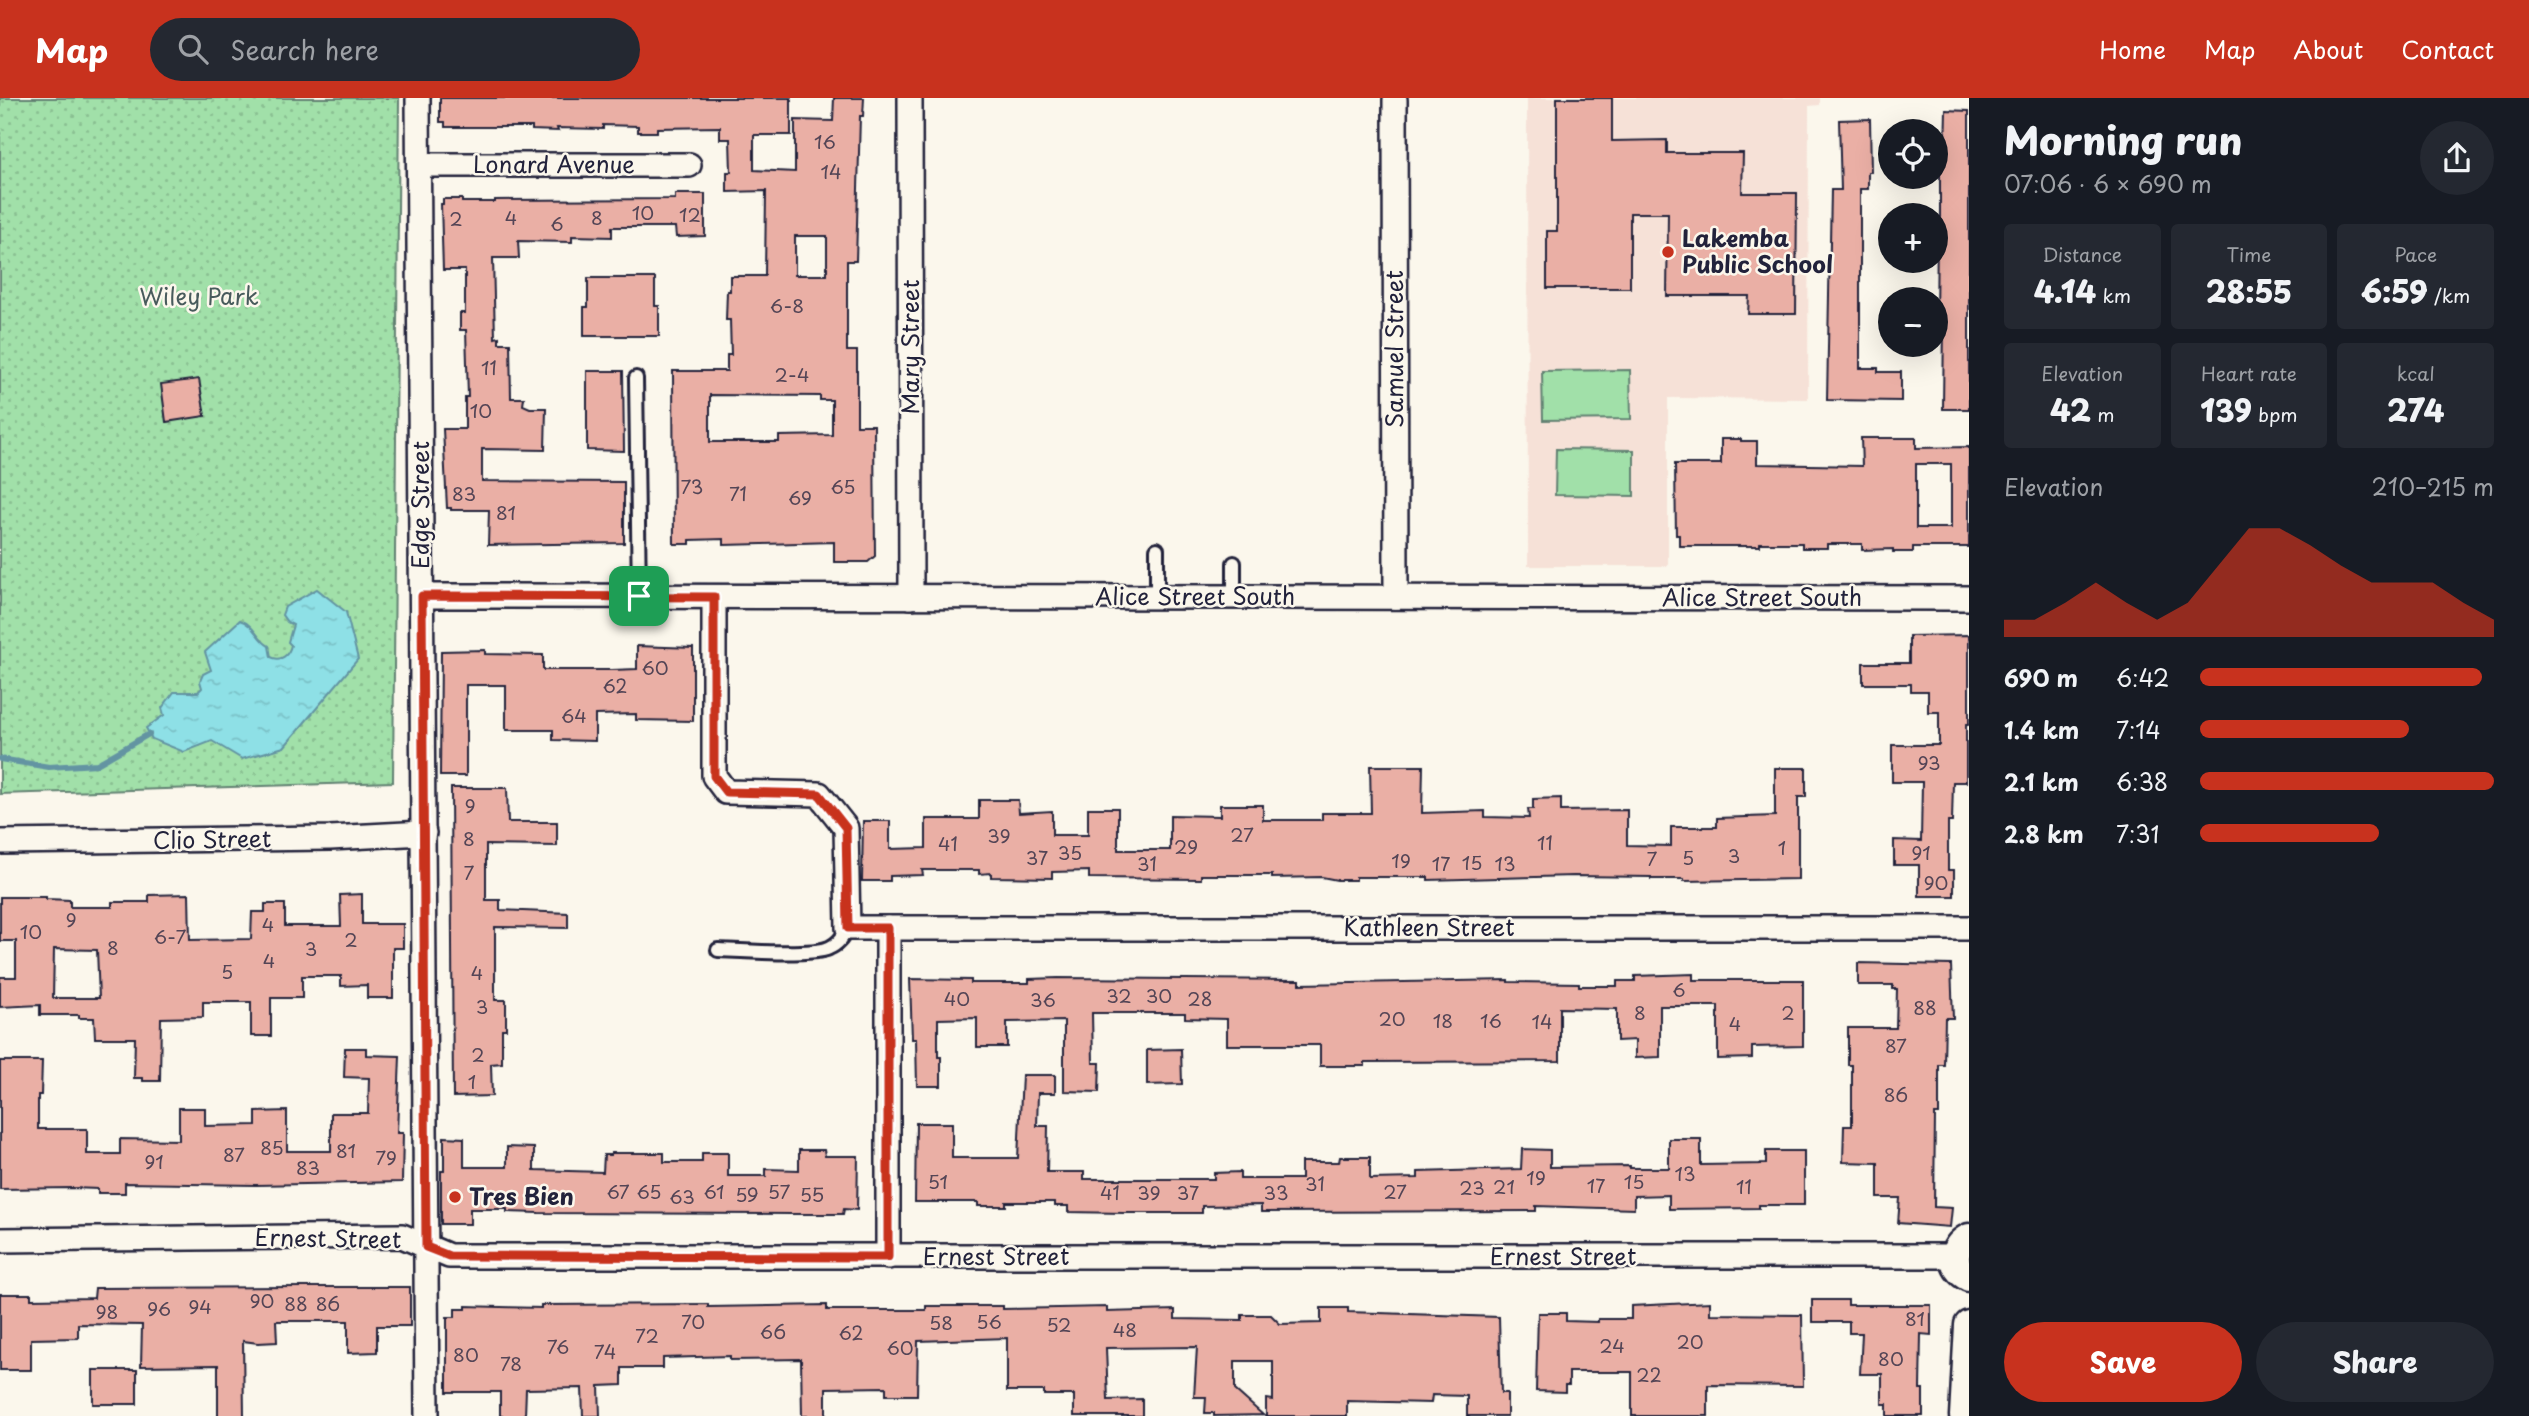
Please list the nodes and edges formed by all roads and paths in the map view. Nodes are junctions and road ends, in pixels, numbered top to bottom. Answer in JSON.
{"nodes":[{"id":1,"x":418,"y":98,"type":"edge"},
{"id":2,"x":910,"y":98,"type":"edge"},
{"id":3,"x":1395,"y":100,"type":"dead end"},
{"id":4,"x":419,"y":165,"type":"junction"},
{"id":5,"x":689,"y":165,"type":"dead end"},
{"id":6,"x":636,"y":378,"type":"dead end"},
{"id":7,"x":1157,"y":549,"type":"dead end"},
{"id":8,"x":1234,"y":563,"type":"dead end"},
{"id":9,"x":422,"y":596,"type":"junction"},
{"id":10,"x":639,"y":596,"type":"junction"},
{"id":11,"x":714,"y":597,"type":"junction"},
{"id":12,"x":911,"y":597,"type":"junction"},
{"id":13,"x":1157,"y":597,"type":"junction"},
{"id":14,"x":1234,"y":597,"type":"junction"},
{"id":15,"x":1396,"y":597,"type":"junction"},
{"id":16,"x":1969,"y":598,"type":"edge"},
{"id":17,"x":424,"y":833,"type":"junction"},
{"id":18,"x":0,"y":842,"type":"edge"},
{"id":19,"x":848,"y":928,"type":"junction"},
{"id":20,"x":888,"y":928,"type":"junction"},
{"id":21,"x":1969,"y":928,"type":"edge"},
{"id":22,"x":718,"y":950,"type":"dead end"},
{"id":23,"x":0,"y":1240,"type":"edge"},
{"id":24,"x":426,"y":1247,"type":"junction"},
{"id":25,"x":888,"y":1257,"type":"junction"},
{"id":26,"x":1964,"y":1257,"type":"edge"},
{"id":27,"x":1969,"y":1325,"type":"edge"},
{"id":28,"x":427,"y":1416,"type":"edge"},
{"id":29,"x":1964,"y":1416,"type":"edge"}],
"edges":[{"from":1,"to":4,"type":"street","name":"Edge Street"},
{"from":2,"to":12,"type":"street","name":"Mary Street"},
{"from":3,"to":15,"type":"street","name":"Samuel Street"},
{"from":4,"to":5,"type":"street","name":"Lonard Avenue"},
{"from":4,"to":9,"type":"street","name":"Edge Street"},
{"from":6,"to":10,"type":"lane"},
{"from":7,"to":13,"type":"lane"},
{"from":8,"to":14,"type":"lane"},
{"from":9,"to":10,"type":"street","name":"Alice Street South"},
{"from":9,"to":17,"type":"street","name":"Edge Street"},
{"from":10,"to":11,"type":"street","name":"Alice Street South"},
{"from":11,"to":12,"type":"street","name":"Alice Street South"},
{"from":11,"to":19,"type":"street"},
{"from":12,"to":13,"type":"street","name":"Alice Street South"},
{"from":13,"to":14,"type":"street","name":"Alice Street South"},
{"from":14,"to":15,"type":"street","name":"Alice Street South"},
{"from":15,"to":16,"type":"street","name":"Alice Street South"},
{"from":17,"to":18,"type":"street","name":"Clio Street"},
{"from":17,"to":24,"type":"street","name":"Edge Street"},
{"from":19,"to":20,"type":"street","name":"Kathleen Street"},
{"from":19,"to":22,"type":"lane"},
{"from":20,"to":21,"type":"street","name":"Kathleen Street"},
{"from":20,"to":25,"type":"street"},
{"from":23,"to":24,"type":"street","name":"Ernest Street"},
{"from":24,"to":25,"type":"street","name":"Ernest Street"},
{"from":24,"to":28,"type":"street","name":"Edge Street"},
{"from":25,"to":26,"type":"street","name":"Ernest Street"},
{"from":27,"to":29,"type":"street"}]}
